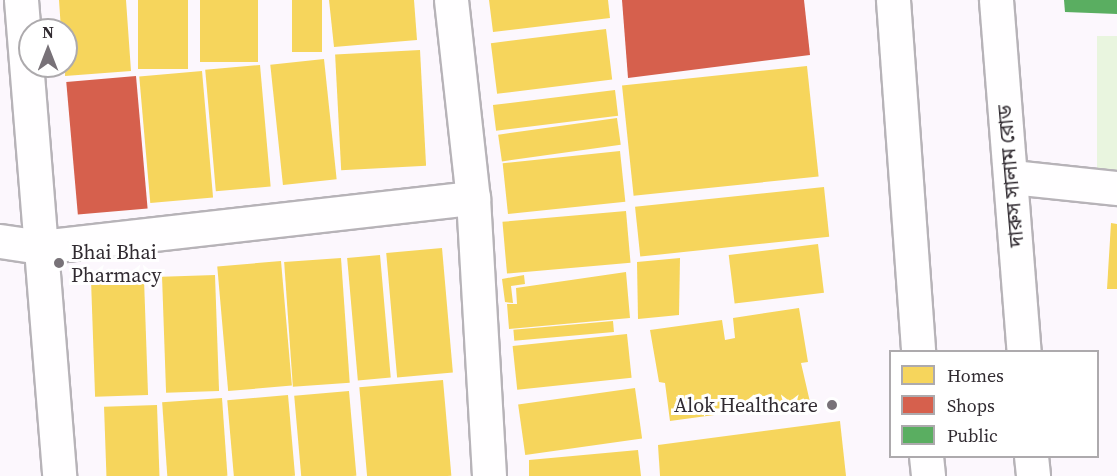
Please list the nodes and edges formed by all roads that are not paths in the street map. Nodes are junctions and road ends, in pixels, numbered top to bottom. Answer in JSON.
{"nodes":[{"id":1,"x":451,"y":0,"type":"edge"},
{"id":2,"x":893,"y":0,"type":"edge"},
{"id":3,"x":996,"y":0,"type":"edge"},
{"id":4,"x":14,"y":2,"type":"edge"},
{"id":5,"x":1012,"y":177,"type":"junction"},
{"id":6,"x":1117,"y":188,"type":"edge"},
{"id":7,"x":473,"y":198,"type":"junction"},
{"id":8,"x":0,"y":241,"type":"edge"},
{"id":9,"x":40,"y":247,"type":"junction"},
{"id":10,"x":918,"y":350,"type":"edge"},
{"id":11,"x":1024,"y":350,"type":"edge"},
{"id":12,"x":926,"y":458,"type":"edge"},
{"id":13,"x":1031,"y":458,"type":"edge"},
{"id":14,"x":59,"y":476,"type":"edge"},
{"id":15,"x":489,"y":476,"type":"edge"},
{"id":16,"x":928,"y":476,"type":"edge"},
{"id":17,"x":1033,"y":476,"type":"edge"}],
"edges":[{"from":1,"to":7,"type":"street"},
{"from":2,"to":10,"type":"street"},
{"from":3,"to":5,"type":"street","name":"দারুস সালাম রোড"},
{"from":4,"to":9,"type":"street"},
{"from":5,"to":6,"type":"street"},
{"from":5,"to":11,"type":"street","name":"দারুস সালাম রোড"},
{"from":7,"to":9,"type":"street"},
{"from":7,"to":15,"type":"street"},
{"from":8,"to":9,"type":"street"},
{"from":9,"to":14,"type":"street"},
{"from":12,"to":16,"type":"street"},
{"from":13,"to":17,"type":"street"}]}
